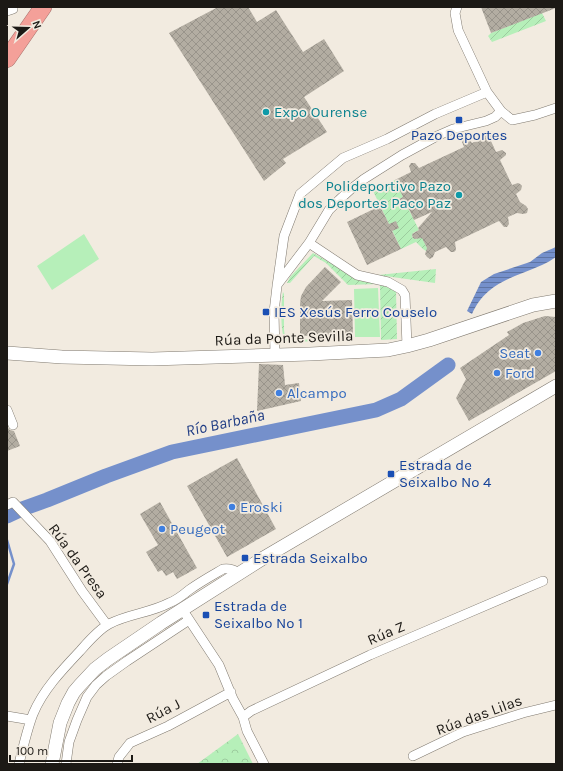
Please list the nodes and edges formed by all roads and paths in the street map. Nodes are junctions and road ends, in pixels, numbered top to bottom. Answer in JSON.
{"nodes":[{"id":1,"x":13,"y":7,"type":"edge"},
{"id":2,"x":43,"y":7,"type":"edge"},
{"id":3,"x":456,"y":10,"type":"edge"},
{"id":4,"x":7,"y":12,"type":"edge"},
{"id":5,"x":26,"y":32,"type":"junction"},
{"id":6,"x":7,"y":59,"type":"edge"},
{"id":7,"x":7,"y":65,"type":"edge"},
{"id":8,"x":487,"y":92,"type":"junction"},
{"id":9,"x":556,"y":108,"type":"edge"},
{"id":10,"x":502,"y":111,"type":"junction"},
{"id":11,"x":309,"y":243,"type":"junction"},
{"id":12,"x":276,"y":286,"type":"junction"},
{"id":13,"x":556,"y":301,"type":"edge"},
{"id":14,"x":408,"y":346,"type":"junction"},
{"id":15,"x":7,"y":353,"type":"edge"},
{"id":16,"x":276,"y":355,"type":"junction"},
{"id":17,"x":556,"y":386,"type":"edge"},
{"id":18,"x":7,"y":410,"type":"edge"},
{"id":19,"x":13,"y":425,"type":"dead end"},
{"id":20,"x":10,"y":504,"type":"edge"},
{"id":21,"x":239,"y":573,"type":"junction"},
{"id":22,"x":543,"y":581,"type":"dead end"},
{"id":23,"x":186,"y":614,"type":"junction"},
{"id":24,"x":107,"y":625,"type":"junction"},
{"id":25,"x":230,"y":692,"type":"junction"},
{"id":26,"x":556,"y":705,"type":"edge"},
{"id":27,"x":7,"y":716,"type":"edge"},
{"id":28,"x":243,"y":717,"type":"junction"},
{"id":29,"x":31,"y":720,"type":"junction"},
{"id":30,"x":413,"y":756,"type":"dead end"},
{"id":31,"x":19,"y":764,"type":"edge"},
{"id":32,"x":52,"y":764,"type":"edge"},
{"id":33,"x":66,"y":764,"type":"edge"},
{"id":34,"x":117,"y":764,"type":"edge"},
{"id":35,"x":264,"y":764,"type":"edge"}],
"edges":[{"from":1,"to":4,"type":"street"},
{"from":2,"to":5,"type":"highway"},
{"from":3,"to":8,"type":"street"},
{"from":5,"to":6,"type":"highway"},
{"from":5,"to":7,"type":"highway"},
{"from":8,"to":10,"type":"street"},
{"from":8,"to":12,"type":"street"},
{"from":9,"to":10,"type":"street"},
{"from":10,"to":11,"type":"street"},
{"from":11,"to":12,"type":"street"},
{"from":11,"to":14,"type":"street"},
{"from":12,"to":16,"type":"street"},
{"from":13,"to":14,"type":"street","name":"Rúa da Ponte Sevilla"},
{"from":14,"to":16,"type":"street","name":"Rúa da Ponte Sevilla"},
{"from":15,"to":16,"type":"street","name":"Rúa da Ponte Sevilla"},
{"from":17,"to":21,"type":"street"},
{"from":18,"to":19,"type":"street"},
{"from":20,"to":24,"type":"street","name":"Rúa da Presa"},
{"from":21,"to":23,"type":"street"},
{"from":21,"to":24,"type":"street"},
{"from":22,"to":28,"type":"street","name":"Rúa Z"},
{"from":23,"to":25,"type":"street"},
{"from":23,"to":32,"type":"street"},
{"from":23,"to":33,"type":"street"},
{"from":24,"to":29,"type":"street"},
{"from":25,"to":28,"type":"street"},
{"from":25,"to":34,"type":"street","name":"Rúa J"},
{"from":26,"to":30,"type":"street","name":"Rúa das Lilas"},
{"from":27,"to":29,"type":"street"},
{"from":28,"to":35,"type":"street"},
{"from":29,"to":31,"type":"street"}]}
